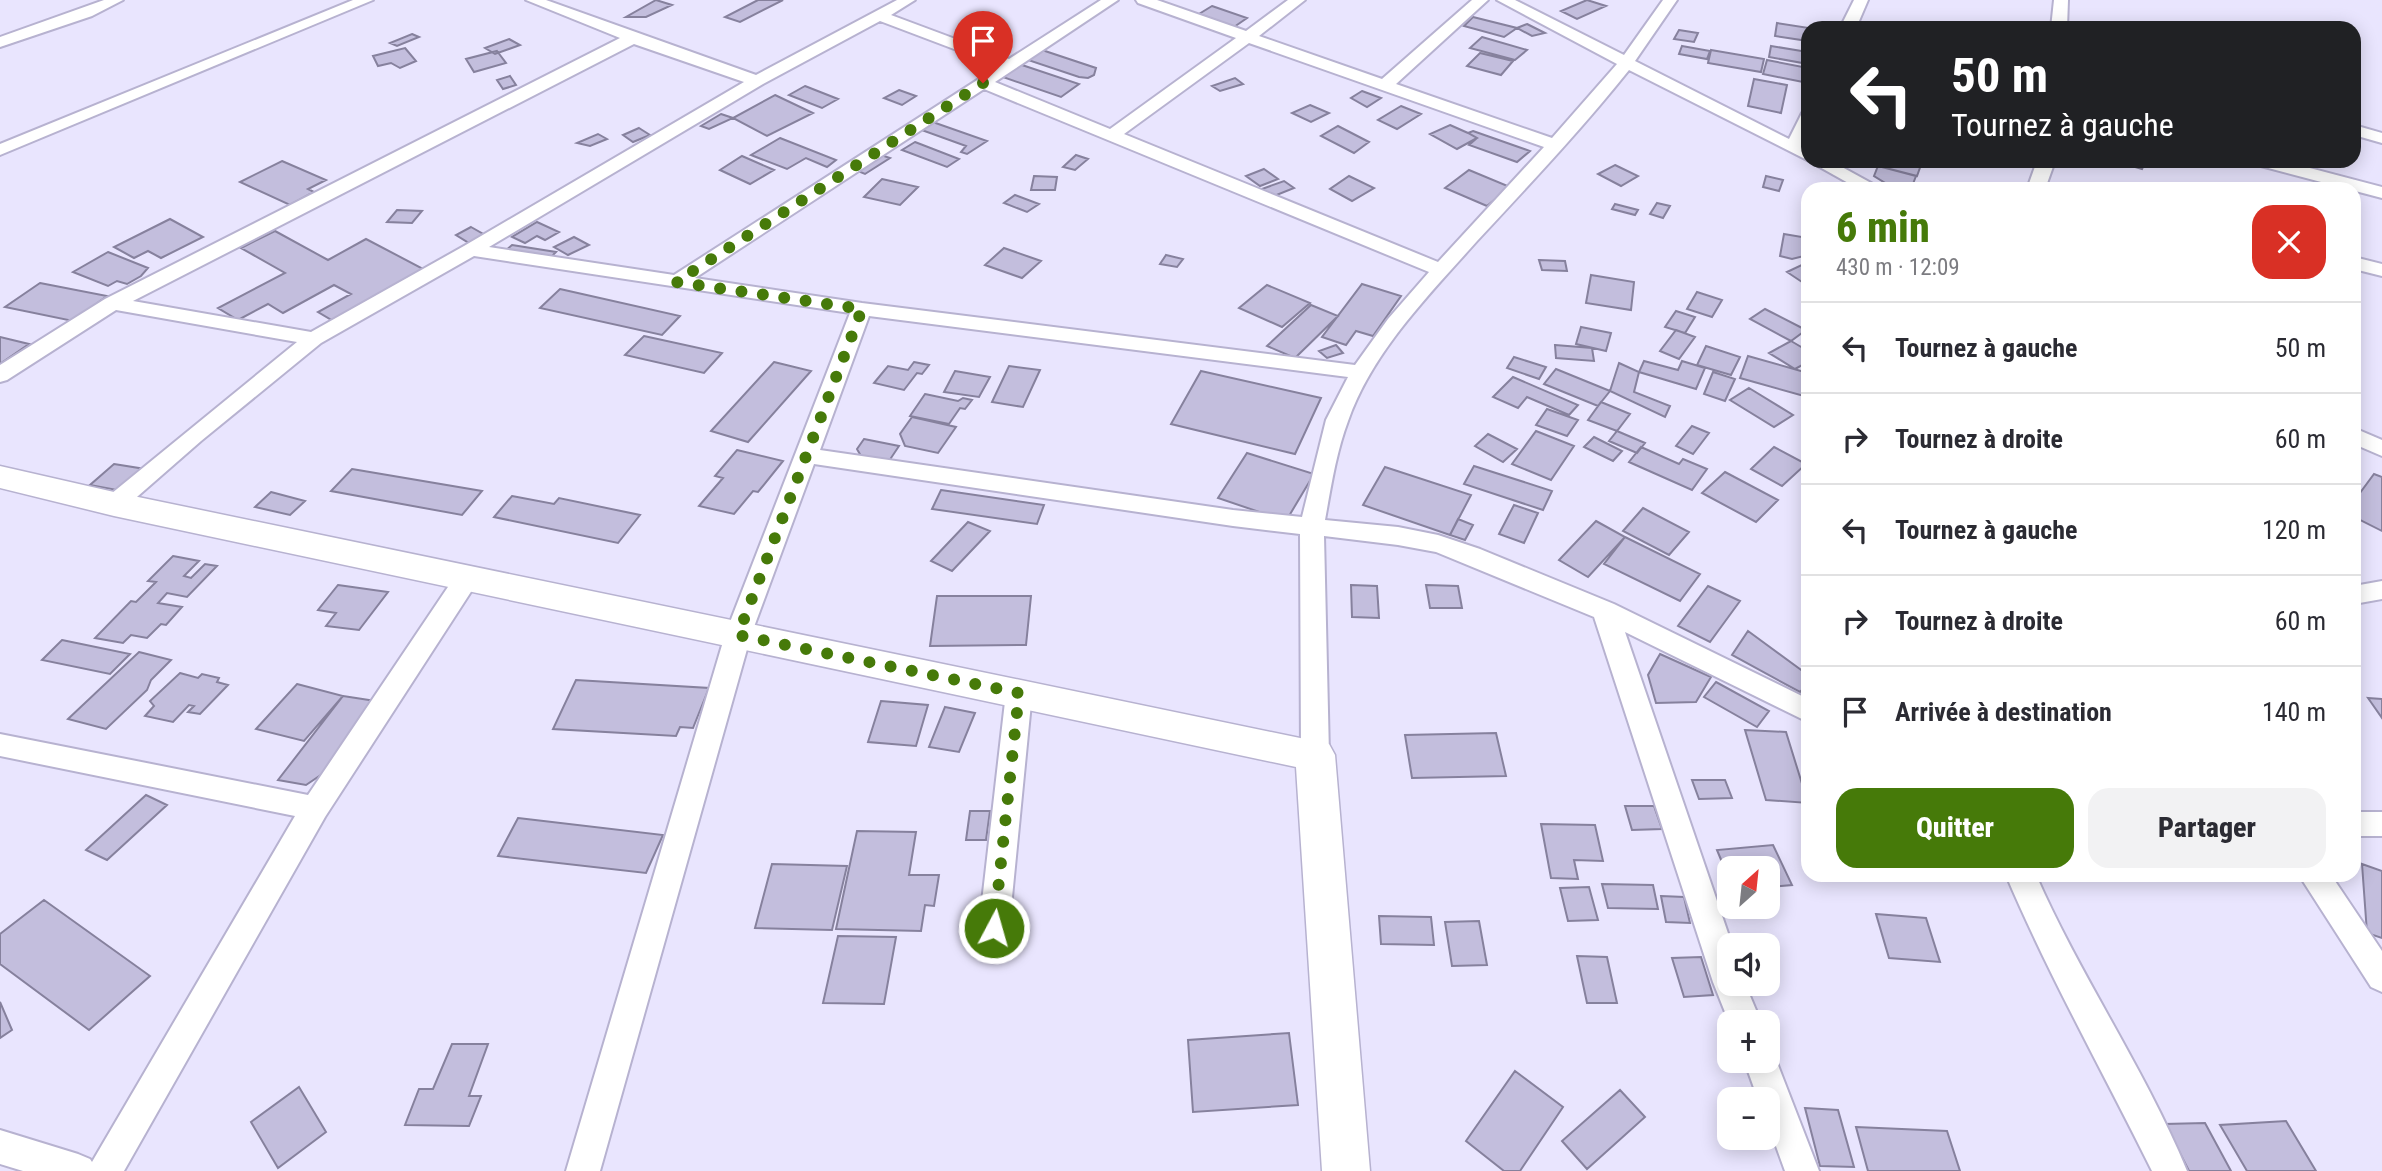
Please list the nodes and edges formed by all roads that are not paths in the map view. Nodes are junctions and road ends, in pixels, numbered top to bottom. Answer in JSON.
{"nodes":[{"id":1,"x":116,"y":0,"type":"edge"},
{"id":2,"x":366,"y":0,"type":"edge"},
{"id":3,"x":533,"y":0,"type":"edge"},
{"id":4,"x":908,"y":0,"type":"edge"},
{"id":5,"x":1111,"y":0,"type":"edge"},
{"id":6,"x":1143,"y":0,"type":"edge"},
{"id":7,"x":1298,"y":0,"type":"edge"},
{"id":8,"x":1481,"y":0,"type":"edge"},
{"id":9,"x":1504,"y":0,"type":"edge"},
{"id":10,"x":1670,"y":0,"type":"edge"},
{"id":11,"x":1861,"y":0,"type":"edge"},
{"id":12,"x":2061,"y":0,"type":"edge"},
{"id":13,"x":880,"y":16,"type":"junction"},
{"id":14,"x":1851,"y":21,"type":"edge"},
{"id":15,"x":2060,"y":21,"type":"edge"},
{"id":16,"x":1248,"y":37,"type":"junction"},
{"id":17,"x":633,"y":38,"type":"junction"},
{"id":18,"x":0,"y":42,"type":"edge"},
{"id":19,"x":1626,"y":63,"type":"junction"},
{"id":20,"x":1011,"y":65,"type":"junction"},
{"id":21,"x":757,"y":81,"type":"junction"},
{"id":22,"x":983,"y":83,"type":"junction"},
{"id":23,"x":1385,"y":85,"type":"junction"},
{"id":24,"x":2361,"y":132,"type":"edge"},
{"id":25,"x":1112,"y":135,"type":"junction"},
{"id":26,"x":2382,"y":138,"type":"edge"},
{"id":27,"x":1555,"y":145,"type":"junction"},
{"id":28,"x":0,"y":150,"type":"edge"},
{"id":29,"x":1800,"y":152,"type":"edge"},
{"id":30,"x":1832,"y":168,"type":"edge"},
{"id":31,"x":2289,"y":168,"type":"edge"},
{"id":32,"x":1859,"y":182,"type":"edge"},
{"id":33,"x":2341,"y":182,"type":"edge"},
{"id":34,"x":2361,"y":187,"type":"edge"},
{"id":35,"x":2382,"y":193,"type":"edge"},
{"id":36,"x":471,"y":250,"type":"junction"},
{"id":37,"x":2361,"y":265,"type":"edge"},
{"id":38,"x":1441,"y":270,"type":"junction"},
{"id":39,"x":2382,"y":270,"type":"edge"},
{"id":40,"x":676,"y":282,"type":"junction"},
{"id":41,"x":111,"y":303,"type":"junction"},
{"id":42,"x":862,"y":309,"type":"junction"},
{"id":43,"x":314,"y":340,"type":"junction"},
{"id":44,"x":1361,"y":372,"type":"junction"},
{"id":45,"x":0,"y":375,"type":"edge"},
{"id":46,"x":2361,"y":438,"type":"edge"},
{"id":47,"x":2382,"y":449,"type":"edge"},
{"id":48,"x":805,"y":455,"type":"junction"},
{"id":49,"x":0,"y":477,"type":"edge"},
{"id":50,"x":114,"y":504,"type":"junction"},
{"id":51,"x":1312,"y":528,"type":"junction"},
{"id":52,"x":467,"y":578,"type":"junction"},
{"id":53,"x":2382,"y":590,"type":"edge"},
{"id":54,"x":2361,"y":594,"type":"edge"},
{"id":55,"x":1605,"y":611,"type":"junction"},
{"id":56,"x":738,"y":635,"type":"junction"},
{"id":57,"x":1019,"y":693,"type":"junction"},
{"id":58,"x":1801,"y":708,"type":"edge"},
{"id":59,"x":0,"y":745,"type":"edge"},
{"id":60,"x":1315,"y":755,"type":"junction"},
{"id":61,"x":315,"y":808,"type":"junction"},
{"id":62,"x":2361,"y":824,"type":"edge"},
{"id":63,"x":2382,"y":824,"type":"edge"},
{"id":64,"x":2024,"y":882,"type":"edge"},
{"id":65,"x":2319,"y":882,"type":"edge"},
{"id":66,"x":994,"y":928,"type":"dead end"},
{"id":67,"x":1717,"y":947,"type":"edge"},
{"id":68,"x":2382,"y":977,"type":"edge"},
{"id":69,"x":1765,"y":1073,"type":"edge"},
{"id":70,"x":0,"y":1147,"type":"edge"},
{"id":71,"x":78,"y":1171,"type":"edge"},
{"id":72,"x":105,"y":1171,"type":"edge"},
{"id":73,"x":583,"y":1171,"type":"edge"},
{"id":74,"x":1346,"y":1171,"type":"edge"},
{"id":75,"x":1802,"y":1171,"type":"edge"},
{"id":76,"x":2170,"y":1171,"type":"edge"}],
"edges":[{"from":1,"to":18,"type":"street"},
{"from":2,"to":28,"type":"street"},
{"from":3,"to":17,"type":"street"},
{"from":4,"to":13,"type":"street"},
{"from":5,"to":20,"type":"street"},
{"from":6,"to":16,"type":"street"},
{"from":7,"to":16,"type":"street"},
{"from":8,"to":23,"type":"street"},
{"from":9,"to":19,"type":"street"},
{"from":10,"to":19,"type":"street"},
{"from":11,"to":14,"type":"street"},
{"from":12,"to":15,"type":"street"},
{"from":13,"to":20,"type":"street"},
{"from":13,"to":21,"type":"street"},
{"from":16,"to":23,"type":"street"},
{"from":16,"to":25,"type":"street"},
{"from":17,"to":21,"type":"street"},
{"from":17,"to":41,"type":"street"},
{"from":19,"to":27,"type":"street"},
{"from":19,"to":29,"type":"street"},
{"from":20,"to":22,"type":"street"},
{"from":21,"to":36,"type":"street"},
{"from":22,"to":25,"type":"street"},
{"from":22,"to":40,"type":"street"},
{"from":23,"to":27,"type":"street"},
{"from":24,"to":26,"type":"street"},
{"from":25,"to":38,"type":"street"},
{"from":27,"to":38,"type":"street"},
{"from":30,"to":32,"type":"street"},
{"from":31,"to":33,"type":"street"},
{"from":34,"to":35,"type":"street"},
{"from":36,"to":40,"type":"street"},
{"from":36,"to":43,"type":"street"},
{"from":37,"to":39,"type":"street"},
{"from":38,"to":44,"type":"street"},
{"from":40,"to":42,"type":"street"},
{"from":41,"to":43,"type":"street"},
{"from":41,"to":45,"type":"street"},
{"from":42,"to":44,"type":"street"},
{"from":42,"to":48,"type":"street"},
{"from":43,"to":50,"type":"street"},
{"from":44,"to":51,"type":"street"},
{"from":46,"to":47,"type":"street"},
{"from":48,"to":51,"type":"street"},
{"from":48,"to":56,"type":"street"},
{"from":49,"to":50,"type":"street"},
{"from":50,"to":52,"type":"street"},
{"from":51,"to":55,"type":"street"},
{"from":51,"to":60,"type":"street"},
{"from":52,"to":56,"type":"street"},
{"from":52,"to":61,"type":"street"},
{"from":53,"to":54,"type":"street"},
{"from":55,"to":58,"type":"street"},
{"from":55,"to":67,"type":"street"},
{"from":56,"to":57,"type":"street"},
{"from":56,"to":73,"type":"street"},
{"from":57,"to":60,"type":"street"},
{"from":57,"to":66,"type":"street"},
{"from":59,"to":61,"type":"street"},
{"from":60,"to":74,"type":"street"},
{"from":61,"to":72,"type":"street"},
{"from":62,"to":63,"type":"street"},
{"from":64,"to":76,"type":"street"},
{"from":65,"to":68,"type":"street"},
{"from":69,"to":75,"type":"street"},
{"from":70,"to":71,"type":"street"}]}
